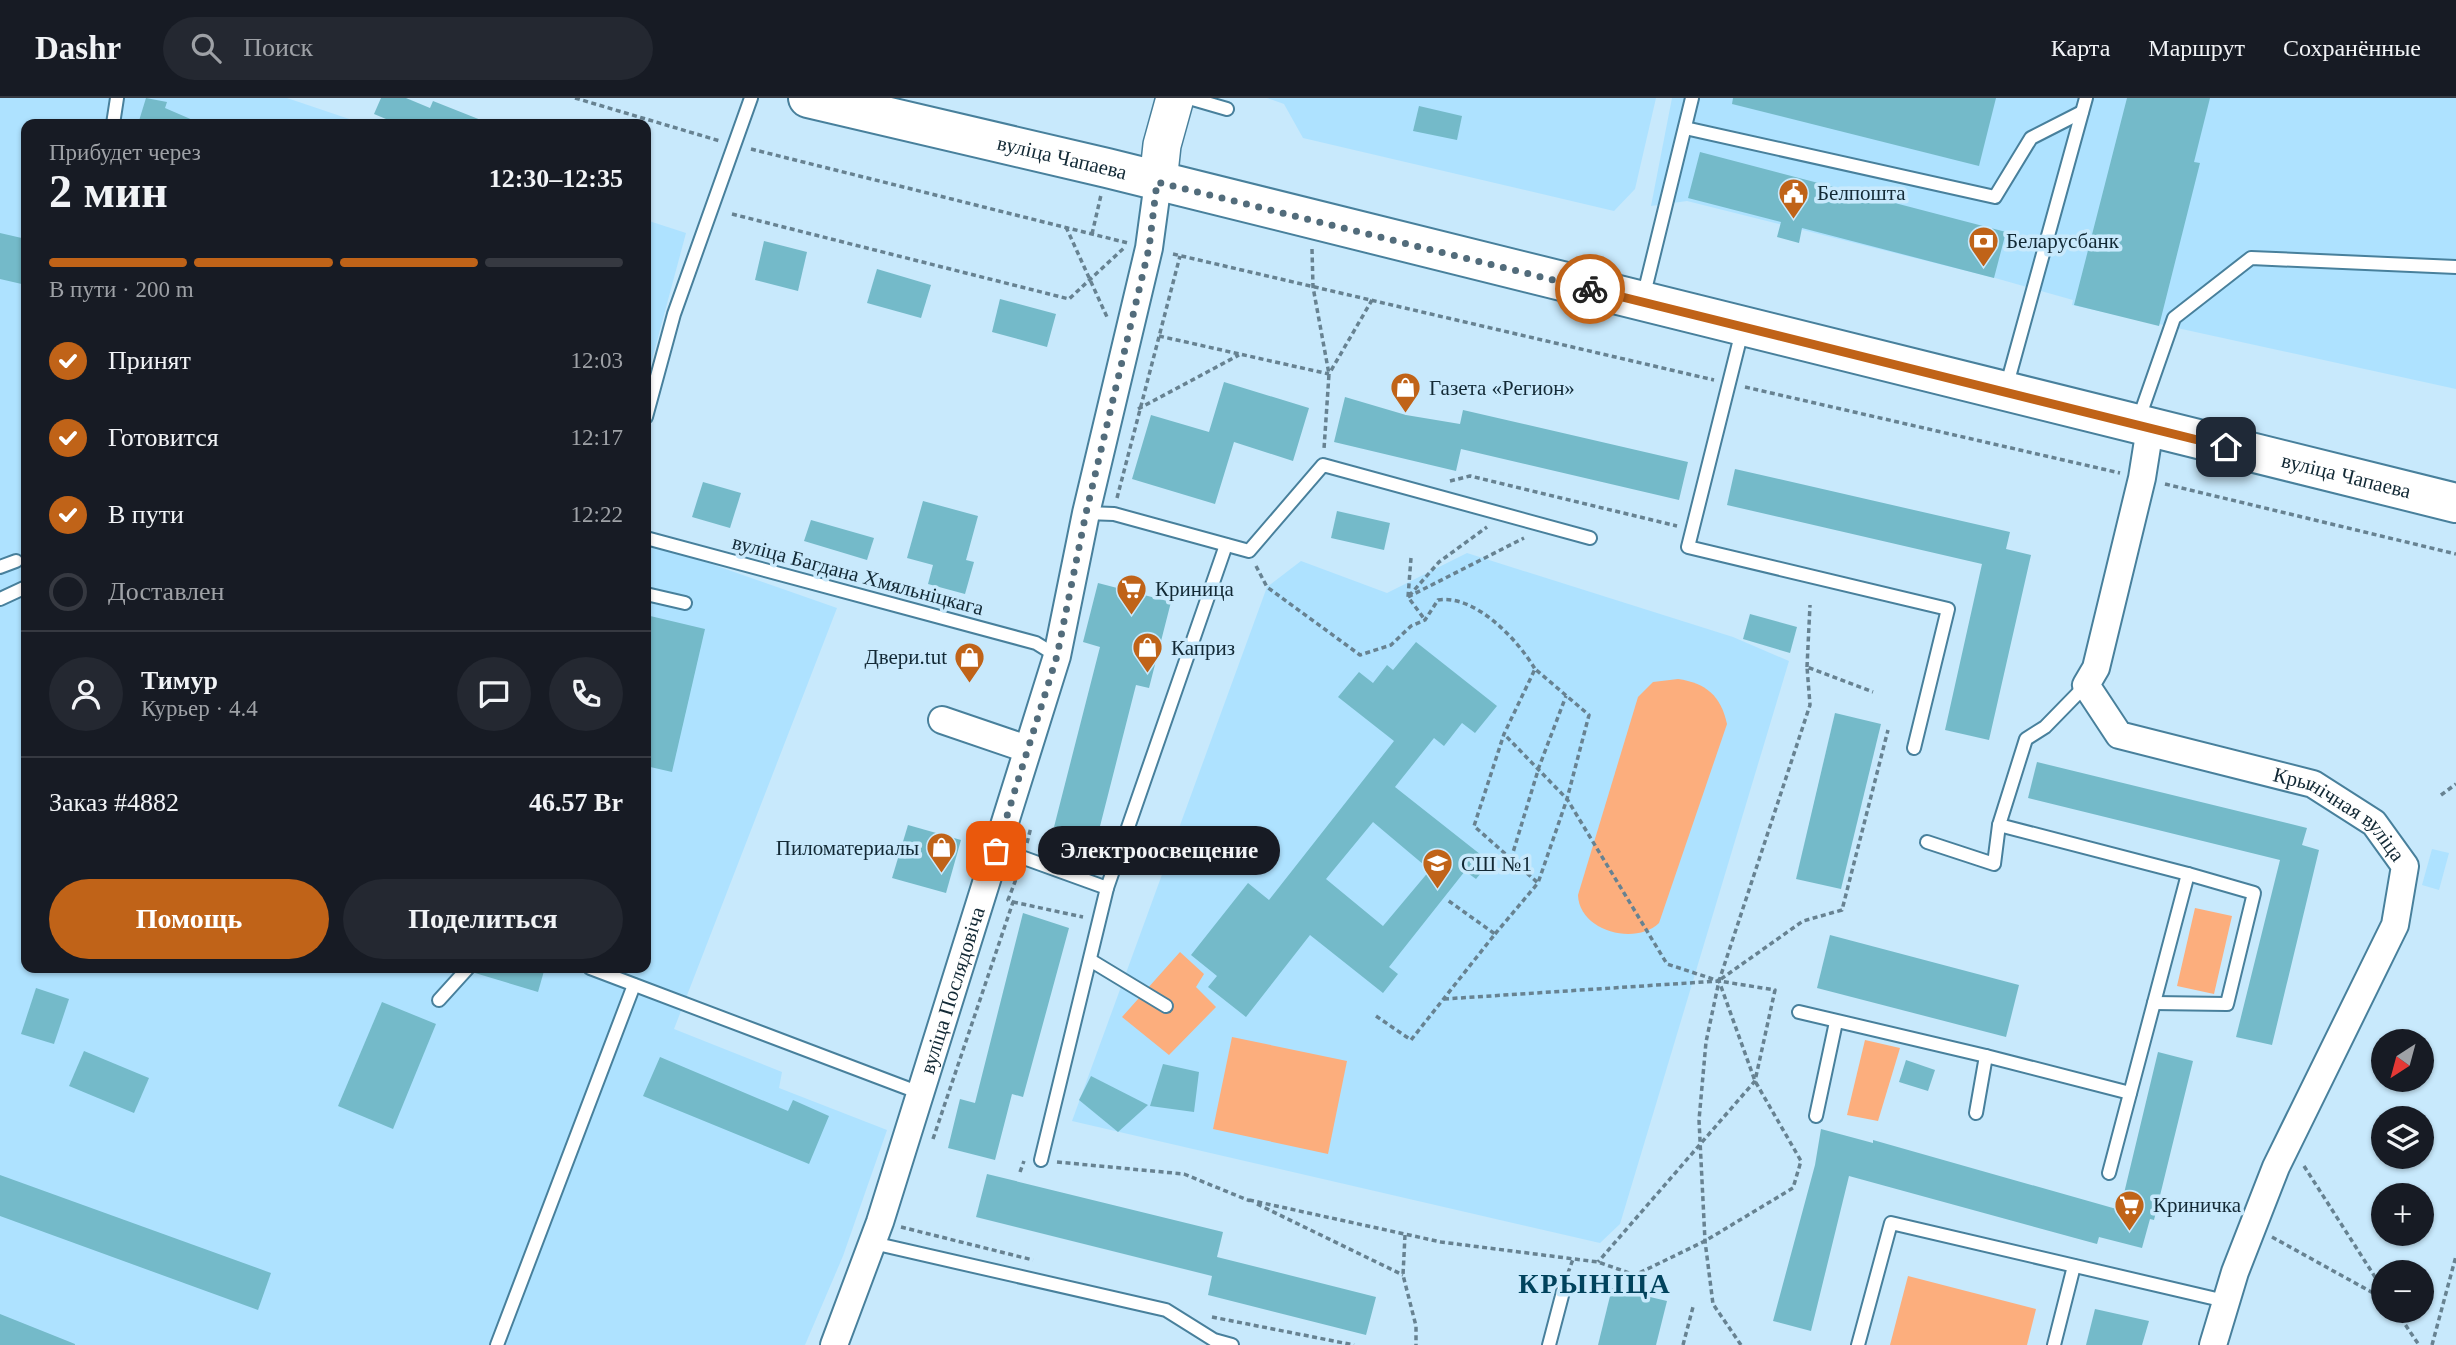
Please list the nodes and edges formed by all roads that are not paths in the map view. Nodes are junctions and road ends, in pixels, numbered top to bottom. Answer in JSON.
{"nodes":[{"id":1,"x":117,"y":98,"type":"edge"},
{"id":2,"x":751,"y":98,"type":"edge"},
{"id":3,"x":808,"y":98,"type":"edge"},
{"id":4,"x":1175,"y":98,"type":"edge"},
{"id":5,"x":1189,"y":98,"type":"edge"},
{"id":6,"x":1692,"y":98,"type":"edge"},
{"id":7,"x":2086,"y":98,"type":"edge"},
{"id":8,"x":1227,"y":109,"type":"dead end"},
{"id":9,"x":2082,"y":112,"type":"junction"},
{"id":10,"x":114,"y":119,"type":"edge"},
{"id":11,"x":1685,"y":128,"type":"junction"},
{"id":12,"x":1157,"y":182,"type":"junction"},
{"id":13,"x":2456,"y":267,"type":"edge"},
{"id":14,"x":1642,"y":302,"type":"junction"},
{"id":15,"x":1744,"y":327,"type":"junction"},
{"id":16,"x":2004,"y":392,"type":"junction"},
{"id":17,"x":651,"y":399,"type":"edge"},
{"id":18,"x":2143,"y":426,"type":"junction"},
{"id":19,"x":2456,"y":503,"type":"edge"},
{"id":20,"x":1086,"y":513,"type":"junction"},
{"id":21,"x":1590,"y":538,"type":"dead end"},
{"id":22,"x":651,"y":539,"type":"edge"},
{"id":23,"x":1226,"y":545,"type":"junction"},
{"id":24,"x":16,"y":561,"type":"dead end"},
{"id":25,"x":0,"y":567,"type":"edge"},
{"id":26,"x":21,"y":589,"type":"edge"},
{"id":27,"x":651,"y":595,"type":"edge"},
{"id":28,"x":0,"y":599,"type":"edge"},
{"id":29,"x":685,"y":603,"type":"dead end"},
{"id":30,"x":1057,"y":656,"type":"junction"},
{"id":31,"x":2086,"y":685,"type":"junction"},
{"id":32,"x":942,"y":720,"type":"dead end"},
{"id":33,"x":1914,"y":748,"type":"dead end"},
{"id":34,"x":1027,"y":749,"type":"junction"},
{"id":35,"x":1999,"y":825,"type":"junction"},
{"id":36,"x":1927,"y":842,"type":"dead end"},
{"id":37,"x":996,"y":851,"type":"junction"},
{"id":38,"x":2188,"y":874,"type":"junction"},
{"id":39,"x":1107,"y":888,"type":"junction"},
{"id":40,"x":1090,"y":960,"type":"junction"},
{"id":41,"x":463,"y":973,"type":"edge"},
{"id":42,"x":603,"y":973,"type":"edge"},
{"id":43,"x":634,"y":985,"type":"junction"},
{"id":44,"x":439,"y":1000,"type":"dead end"},
{"id":45,"x":2154,"y":1003,"type":"junction"},
{"id":46,"x":1166,"y":1006,"type":"dead end"},
{"id":47,"x":1799,"y":1012,"type":"dead end"},
{"id":48,"x":1836,"y":1023,"type":"junction"},
{"id":49,"x":1986,"y":1056,"type":"junction"},
{"id":50,"x":920,"y":1093,"type":"junction"},
{"id":51,"x":2130,"y":1093,"type":"junction"},
{"id":52,"x":1976,"y":1113,"type":"dead end"},
{"id":53,"x":1816,"y":1116,"type":"dead end"},
{"id":54,"x":1041,"y":1160,"type":"road end"},
{"id":55,"x":2109,"y":1173,"type":"dead end"},
{"id":56,"x":873,"y":1243,"type":"junction"},
{"id":57,"x":2074,"y":1266,"type":"junction"},
{"id":58,"x":1564,"y":1288,"type":"dead end"},
{"id":59,"x":2225,"y":1301,"type":"junction"},
{"id":60,"x":497,"y":1345,"type":"edge"},
{"id":61,"x":834,"y":1345,"type":"edge"},
{"id":62,"x":1232,"y":1345,"type":"edge"},
{"id":63,"x":1549,"y":1345,"type":"edge"},
{"id":64,"x":1858,"y":1345,"type":"edge"},
{"id":65,"x":2054,"y":1345,"type":"edge"},
{"id":66,"x":2213,"y":1345,"type":"edge"}],
"edges":[{"from":1,"to":10,"type":"lane"},
{"from":2,"to":17,"type":"lane"},
{"from":3,"to":12,"type":"main road","name":"вуліца Чапаева"},
{"from":4,"to":12,"type":"street"},
{"from":5,"to":8,"type":"lane"},
{"from":6,"to":11,"type":"lane"},
{"from":7,"to":9,"type":"lane"},
{"from":9,"to":11,"type":"lane"},
{"from":9,"to":16,"type":"lane"},
{"from":11,"to":14,"type":"lane"},
{"from":12,"to":14,"type":"main road","name":"вуліца Чапаева"},
{"from":12,"to":20,"type":"street","name":"вуліца Послядовіча"},
{"from":13,"to":18,"type":"lane"},
{"from":14,"to":15,"type":"main road","name":"вуліца Чапаева"},
{"from":15,"to":16,"type":"main road","name":"вуліца Чапаева"},
{"from":15,"to":33,"type":"lane"},
{"from":16,"to":18,"type":"main road","name":"вуліца Чапаева"},
{"from":18,"to":19,"type":"main road","name":"вуліца Чапаева"},
{"from":18,"to":31,"type":"street"},
{"from":20,"to":23,"type":"lane"},
{"from":20,"to":30,"type":"street","name":"вуліца Послядовіча"},
{"from":21,"to":23,"type":"lane"},
{"from":22,"to":30,"type":"lane","name":"вуліца Багдана Хмяльніцкага"},
{"from":23,"to":39,"type":"lane"},
{"from":24,"to":25,"type":"lane"},
{"from":26,"to":28,"type":"lane"},
{"from":27,"to":29,"type":"lane"},
{"from":30,"to":34,"type":"street","name":"вуліца Послядовіча"},
{"from":31,"to":35,"type":"lane"},
{"from":31,"to":59,"type":"street","name":"Крынічная вуліца"},
{"from":32,"to":34,"type":"street"},
{"from":34,"to":37,"type":"street","name":"вуліца Послядовіча"},
{"from":35,"to":36,"type":"lane"},
{"from":35,"to":38,"type":"lane"},
{"from":37,"to":39,"type":"lane"},
{"from":37,"to":50,"type":"street","name":"вуліца Послядовіча"},
{"from":38,"to":45,"type":"lane"},
{"from":38,"to":45,"type":"lane"},
{"from":39,"to":40,"type":"lane"},
{"from":40,"to":46,"type":"lane"},
{"from":40,"to":54,"type":"lane"},
{"from":41,"to":44,"type":"lane"},
{"from":42,"to":43,"type":"lane"},
{"from":43,"to":50,"type":"lane"},
{"from":43,"to":60,"type":"lane"},
{"from":45,"to":51,"type":"lane"},
{"from":47,"to":48,"type":"lane"},
{"from":48,"to":49,"type":"lane"},
{"from":48,"to":53,"type":"lane"},
{"from":49,"to":51,"type":"lane"},
{"from":49,"to":52,"type":"lane"},
{"from":50,"to":56,"type":"street","name":"вуліца Послядовіча"},
{"from":51,"to":55,"type":"lane"},
{"from":56,"to":61,"type":"street","name":"вуліца Послядовіча"},
{"from":56,"to":62,"type":"lane"},
{"from":57,"to":59,"type":"lane"},
{"from":57,"to":64,"type":"lane"},
{"from":57,"to":65,"type":"lane"},
{"from":58,"to":63,"type":"lane"},
{"from":59,"to":66,"type":"street","name":"Крынічная вуліца"}]}
